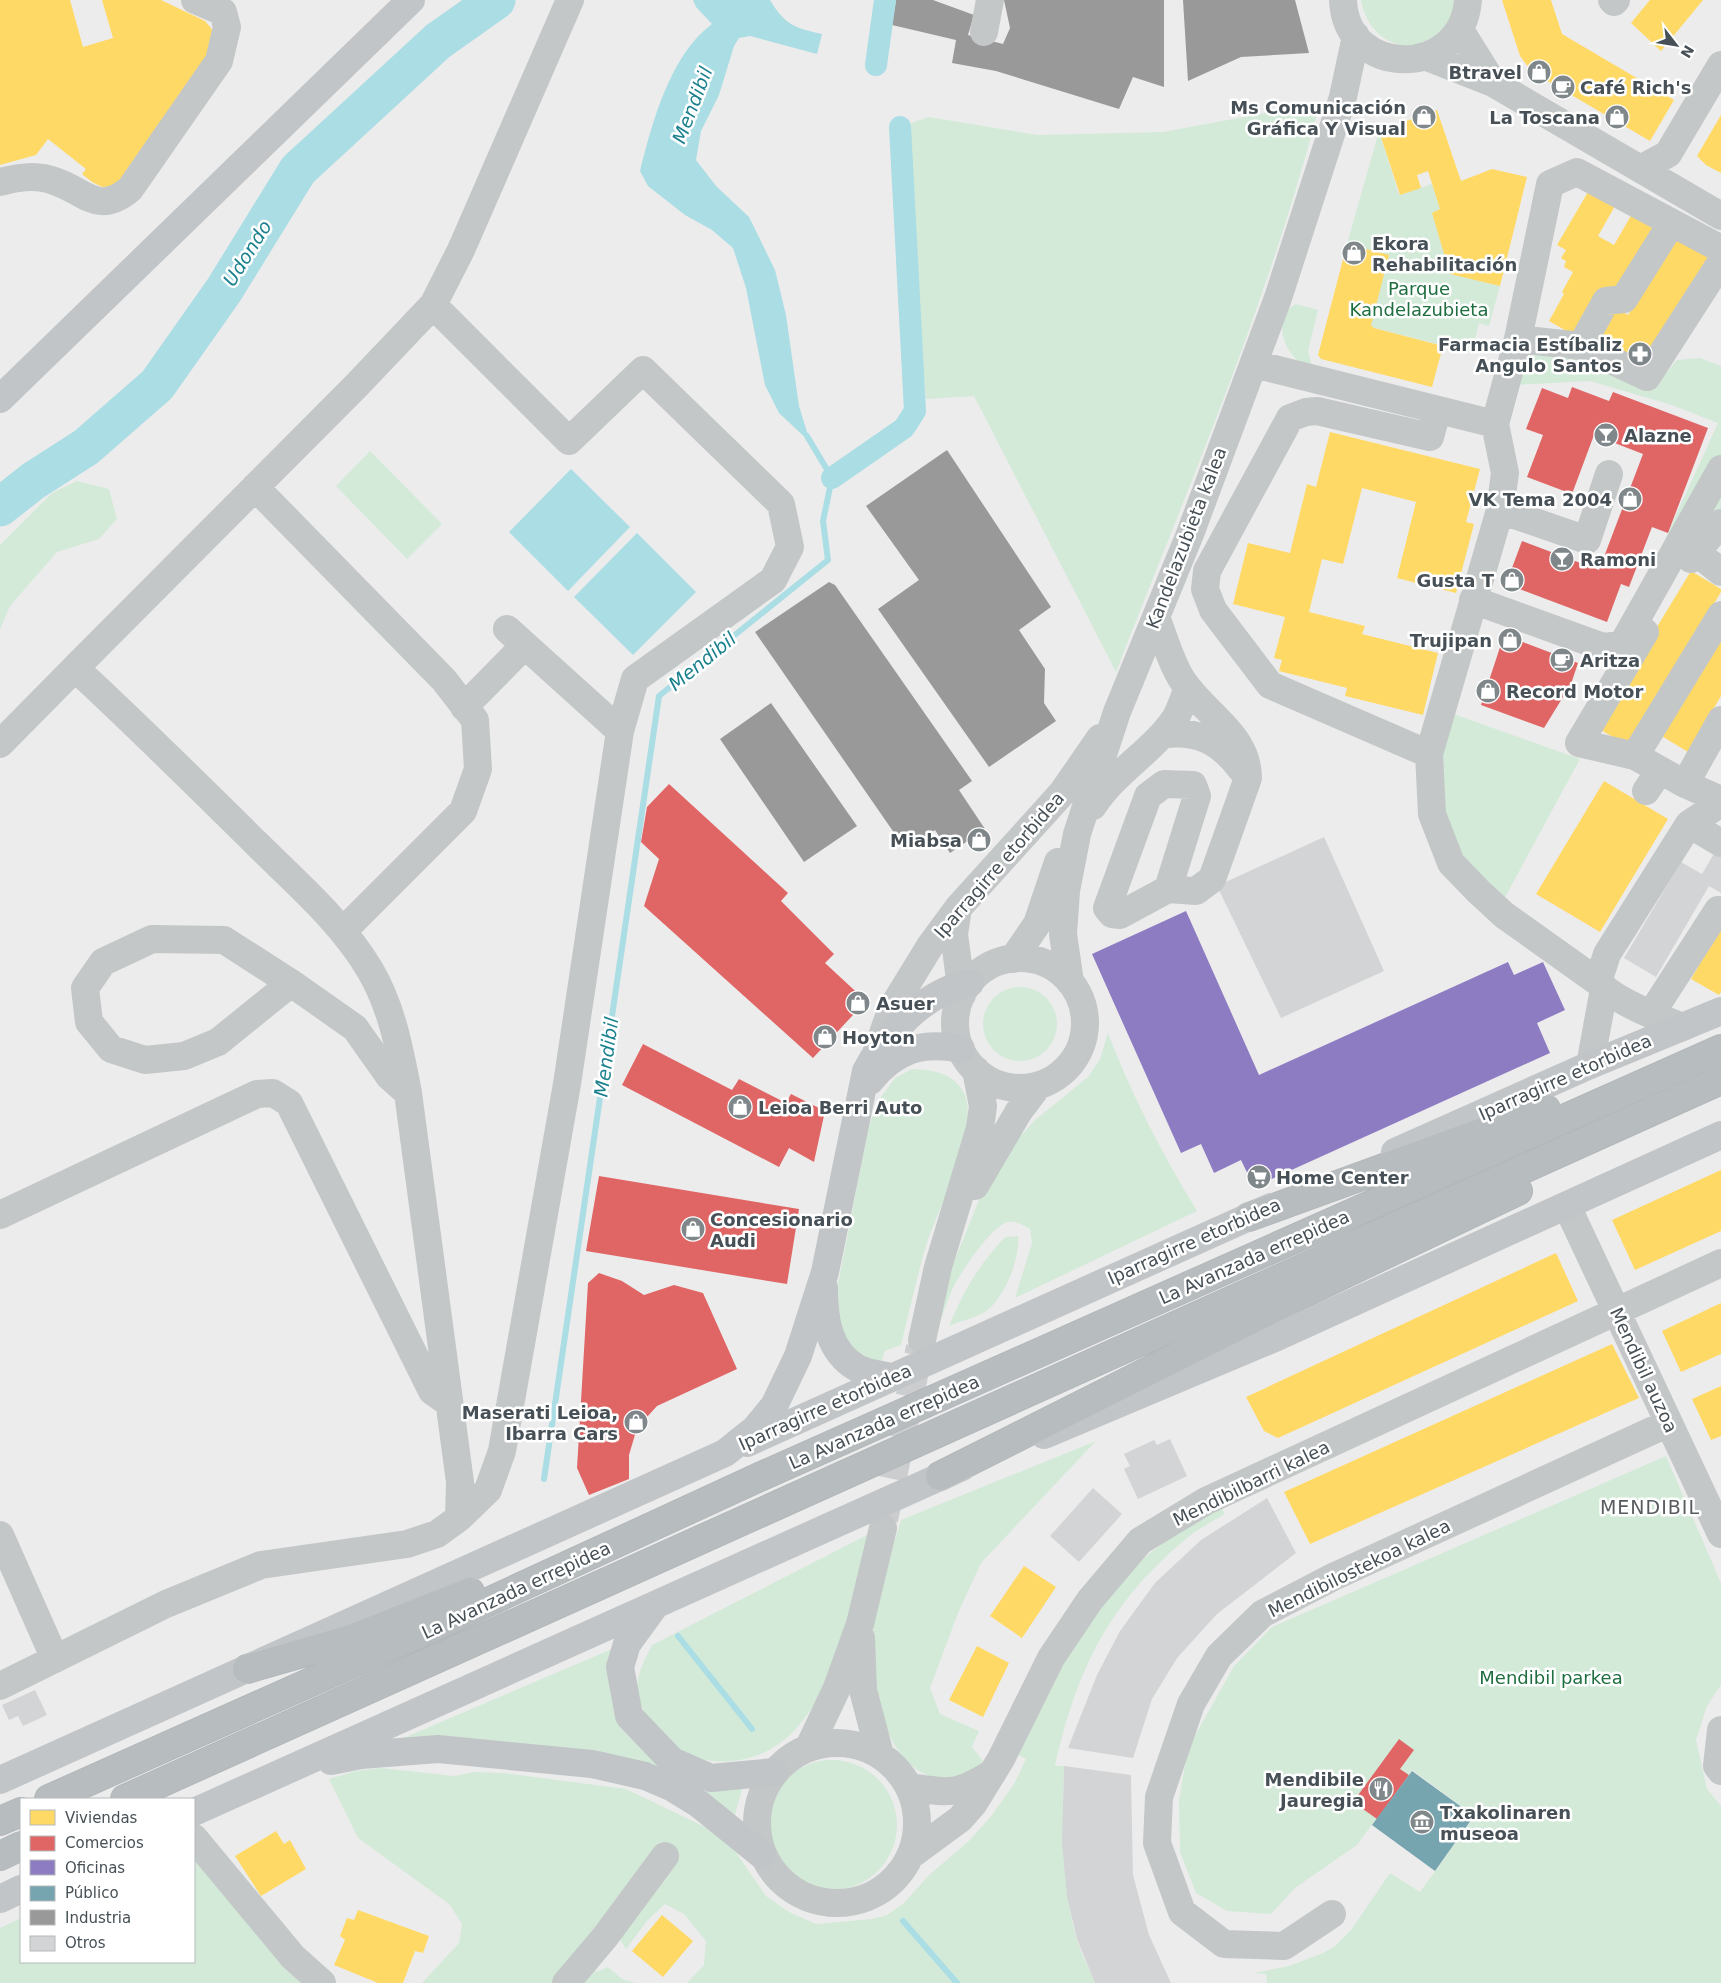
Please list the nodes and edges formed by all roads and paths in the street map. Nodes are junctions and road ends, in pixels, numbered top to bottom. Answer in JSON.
{"nodes":[{"id":1,"x":195,"y":0,"type":"edge"},
{"id":2,"x":410,"y":0,"type":"edge"},
{"id":3,"x":570,"y":0,"type":"edge"},
{"id":4,"x":990,"y":0,"type":"edge"},
{"id":5,"x":1468,"y":0,"type":"edge"},
{"id":6,"x":1612,"y":0,"type":"edge"},
{"id":7,"x":1616,"y":0,"type":"edge"},
{"id":8,"x":1342,"y":2,"type":"edge"},
{"id":9,"x":1460,"y":30,"type":"junction"},
{"id":10,"x":984,"y":32,"type":"dead end"},
{"id":11,"x":1356,"y":36,"type":"junction"},
{"id":12,"x":1383,"y":56,"type":"junction"},
{"id":13,"x":1427,"y":56,"type":"junction"},
{"id":14,"x":1721,"y":65,"type":"edge"},
{"id":15,"x":1493,"y":83,"type":"junction"},
{"id":16,"x":1343,"y":97,"type":"junction"},
{"id":17,"x":1642,"y":168,"type":"junction"},
{"id":18,"x":0,"y":182,"type":"edge"},
{"id":19,"x":1721,"y":216,"type":"edge"},
{"id":20,"x":1671,"y":224,"type":"junction"},
{"id":21,"x":1721,"y":249,"type":"edge"},
{"id":22,"x":1721,"y":262,"type":"edge"},
{"id":23,"x":433,"y":305,"type":"junction"},
{"id":24,"x":1518,"y":339,"type":"junction"},
{"id":25,"x":1581,"y":346,"type":"junction"},
{"id":26,"x":1254,"y":364,"type":"junction"},
{"id":27,"x":0,"y":399,"type":"edge"},
{"id":28,"x":1437,"y":411,"type":"junction"},
{"id":29,"x":1495,"y":424,"type":"junction"},
{"id":30,"x":1721,"y":469,"type":"edge"},
{"id":31,"x":1610,"y":474,"type":"dead end"},
{"id":32,"x":255,"y":487,"type":"junction"},
{"id":33,"x":1500,"y":510,"type":"junction"},
{"id":34,"x":1721,"y":523,"type":"edge"},
{"id":35,"x":1698,"y":568,"type":"edge"},
{"id":36,"x":1473,"y":600,"type":"junction"},
{"id":37,"x":1721,"y":615,"type":"edge"},
{"id":38,"x":1156,"y":617,"type":"junction"},
{"id":39,"x":1138,"y":662,"type":"junction"},
{"id":40,"x":75,"y":668,"type":"junction"},
{"id":41,"x":1184,"y":683,"type":"junction"},
{"id":42,"x":464,"y":707,"type":"junction"},
{"id":43,"x":1118,"y":712,"type":"junction"},
{"id":44,"x":1721,"y":720,"type":"edge"},
{"id":45,"x":620,"y":731,"type":"junction"},
{"id":46,"x":1162,"y":735,"type":"junction"},
{"id":47,"x":0,"y":744,"type":"edge"},
{"id":48,"x":1429,"y":754,"type":"junction"},
{"id":49,"x":1635,"y":756,"type":"junction"},
{"id":50,"x":1248,"y":778,"type":"junction"},
{"id":51,"x":1685,"y":784,"type":"junction"},
{"id":52,"x":1721,"y":801,"type":"edge"},
{"id":53,"x":1688,"y":824,"type":"junction"},
{"id":54,"x":1077,"y":834,"type":"junction"},
{"id":55,"x":1721,"y":843,"type":"edge"},
{"id":56,"x":1168,"y":890,"type":"junction"},
{"id":57,"x":958,"y":908,"type":"junction"},
{"id":58,"x":1721,"y":912,"type":"edge"},
{"id":59,"x":344,"y":930,"type":"junction"},
{"id":60,"x":1013,"y":959,"type":"junction"},
{"id":61,"x":1070,"y":982,"type":"junction"},
{"id":62,"x":291,"y":983,"type":"junction"},
{"id":63,"x":1601,"y":985,"type":"junction"},
{"id":64,"x":964,"y":987,"type":"junction"},
{"id":65,"x":1721,"y":1011,"type":"edge"},
{"id":66,"x":1650,"y":1014,"type":"junction"},
{"id":67,"x":1683,"y":1027,"type":"junction"},
{"id":68,"x":1721,"y":1047,"type":"edge"},
{"id":69,"x":877,"y":1050,"type":"junction"},
{"id":70,"x":1592,"y":1053,"type":"junction"},
{"id":71,"x":968,"y":1060,"type":"junction"},
{"id":72,"x":1718,"y":1081,"type":"edge"},
{"id":73,"x":1038,"y":1086,"type":"junction"},
{"id":74,"x":408,"y":1093,"type":"junction"},
{"id":75,"x":860,"y":1094,"type":"junction"},
{"id":76,"x":1721,"y":1135,"type":"edge"},
{"id":77,"x":1567,"y":1206,"type":"junction"},
{"id":78,"x":0,"y":1215,"type":"edge"},
{"id":79,"x":1249,"y":1217,"type":"junction"},
{"id":80,"x":1721,"y":1262,"type":"edge"},
{"id":81,"x":938,"y":1267,"type":"junction"},
{"id":82,"x":825,"y":1272,"type":"junction"},
{"id":83,"x":1616,"y":1311,"type":"junction"},
{"id":84,"x":922,"y":1340,"type":"tunnel mouth"},
{"id":85,"x":892,"y":1377,"type":"junction"},
{"id":86,"x":450,"y":1403,"type":"junction"},
{"id":87,"x":1669,"y":1423,"type":"junction"},
{"id":88,"x":725,"y":1453,"type":"junction"},
{"id":89,"x":764,"y":1475,"type":"junction"},
{"id":90,"x":940,"y":1476,"type":"junction"},
{"id":91,"x":459,"y":1518,"type":"junction"},
{"id":92,"x":883,"y":1528,"type":"tunnel mouth"},
{"id":93,"x":1721,"y":1534,"type":"edge"},
{"id":94,"x":0,"y":1535,"type":"edge"},
{"id":95,"x":654,"y":1607,"type":"junction"},
{"id":96,"x":860,"y":1624,"type":"junction"},
{"id":97,"x":55,"y":1659,"type":"junction"},
{"id":98,"x":247,"y":1669,"type":"junction"},
{"id":99,"x":0,"y":1686,"type":"edge"},
{"id":100,"x":1721,"y":1730,"type":"edge"},
{"id":101,"x":809,"y":1747,"type":"junction"},
{"id":102,"x":880,"y":1755,"type":"junction"},
{"id":103,"x":290,"y":1768,"type":"junction"},
{"id":104,"x":1721,"y":1771,"type":"edge"},
{"id":105,"x":774,"y":1772,"type":"junction"},
{"id":106,"x":991,"y":1774,"type":"junction"},
{"id":107,"x":2,"y":1778,"type":"edge"},
{"id":108,"x":909,"y":1787,"type":"junction"},
{"id":109,"x":51,"y":1798,"type":"edge"},
{"id":110,"x":128,"y":1798,"type":"edge"},
{"id":111,"x":20,"y":1812,"type":"edge"},
{"id":112,"x":195,"y":1812,"type":"edge"},
{"id":113,"x":0,"y":1821,"type":"edge"},
{"id":114,"x":195,"y":1839,"type":"edge"},
{"id":115,"x":20,"y":1846,"type":"edge"},
{"id":116,"x":762,"y":1855,"type":"junction"},
{"id":117,"x":911,"y":1855,"type":"junction"},
{"id":118,"x":0,"y":1856,"type":"edge"},
{"id":119,"x":665,"y":1856,"type":"dead end"},
{"id":120,"x":20,"y":1889,"type":"edge"},
{"id":121,"x":0,"y":1899,"type":"edge"},
{"id":122,"x":1332,"y":1914,"type":"dead end"},
{"id":123,"x":322,"y":1983,"type":"edge"},
{"id":124,"x":566,"y":1983,"type":"edge"}],
"edges":[{"from":1,"to":18,"type":"street"},
{"from":2,"to":27,"type":"main road"},
{"from":3,"to":23,"type":"street"},
{"from":4,"to":10,"type":"street"},
{"from":5,"to":9,"type":"street"},
{"from":6,"to":7,"type":"street"},
{"from":8,"to":11,"type":"street"},
{"from":9,"to":13,"type":"street"},
{"from":9,"to":15,"type":"street"},
{"from":11,"to":12,"type":"street"},
{"from":11,"to":16,"type":"street","name":"Kandelazubieta kalea"},
{"from":12,"to":13,"type":"street"},
{"from":12,"to":16,"type":"street","name":"Kandelazubieta kalea"},
{"from":13,"to":15,"type":"street"},
{"from":14,"to":17,"type":"street"},
{"from":15,"to":17,"type":"street"},
{"from":16,"to":26,"type":"street","name":"Kandelazubieta kalea"},
{"from":17,"to":19,"type":"street"},
{"from":20,"to":21,"type":"street"},
{"from":20,"to":24,"type":"street"},
{"from":20,"to":25,"type":"street"},
{"from":22,"to":25,"type":"street"},
{"from":23,"to":32,"type":"street"},
{"from":23,"to":45,"type":"street"},
{"from":24,"to":25,"type":"street"},
{"from":24,"to":29,"type":"street"},
{"from":26,"to":28,"type":"street"},
{"from":26,"to":38,"type":"street","name":"Kandelazubieta kalea"},
{"from":28,"to":29,"type":"street"},
{"from":28,"to":48,"type":"street","name":"Kandelazubieta kalea"},
{"from":29,"to":33,"type":"street"},
{"from":30,"to":36,"type":"street"},
{"from":31,"to":33,"type":"street"},
{"from":32,"to":40,"type":"street"},
{"from":32,"to":42,"type":"street"},
{"from":33,"to":36,"type":"street"},
{"from":34,"to":35,"type":"street"},
{"from":35,"to":49,"type":"street"},
{"from":36,"to":48,"type":"street"},
{"from":37,"to":49,"type":"street"},
{"from":38,"to":39,"type":"street","name":"Kandelazubieta kalea"},
{"from":38,"to":41,"type":"street"},
{"from":39,"to":41,"type":"street"},
{"from":39,"to":43,"type":"street","name":"Kandelazubieta kalea"},
{"from":40,"to":47,"type":"street"},
{"from":40,"to":59,"type":"street"},
{"from":41,"to":46,"type":"street"},
{"from":41,"to":50,"type":"street"},
{"from":42,"to":45,"type":"street"},
{"from":42,"to":59,"type":"street"},
{"from":43,"to":54,"type":"street","name":"Kandelazubieta kalea"},
{"from":43,"to":57,"type":"street","name":"Iparragirre etorbidea"},
{"from":43,"to":60,"type":"street","name":"Kandelazubieta kalea"},
{"from":44,"to":51,"type":"street"},
{"from":45,"to":91,"type":"street"},
{"from":46,"to":50,"type":"street"},
{"from":46,"to":54,"type":"street"},
{"from":48,"to":63,"type":"street"},
{"from":49,"to":51,"type":"street"},
{"from":50,"to":56,"type":"street"},
{"from":51,"to":52,"type":"street"},
{"from":52,"to":53,"type":"street"},
{"from":53,"to":55,"type":"street"},
{"from":53,"to":63,"type":"street"},
{"from":54,"to":61,"type":"street","name":"Kandelazubieta kalea"},
{"from":56,"to":56,"type":"street"},
{"from":57,"to":64,"type":"street"},
{"from":57,"to":69,"type":"street","name":"Iparragirre etorbidea"},
{"from":58,"to":66,"type":"street"},
{"from":59,"to":74,"type":"street"},
{"from":60,"to":61,"type":"street"},
{"from":60,"to":64,"type":"street"},
{"from":61,"to":73,"type":"street"},
{"from":62,"to":62,"type":"street"},
{"from":62,"to":74,"type":"street"},
{"from":63,"to":66,"type":"street"},
{"from":63,"to":70,"type":"street"},
{"from":64,"to":69,"type":"main road"},
{"from":64,"to":71,"type":"street"},
{"from":65,"to":67,"type":"main road","name":"Iparragirre etorbidea"},
{"from":66,"to":67,"type":"street"},
{"from":66,"to":70,"type":"street"},
{"from":67,"to":70,"type":"main road","name":"Iparragirre etorbidea"},
{"from":68,"to":79,"type":"highway"},
{"from":68,"to":89,"type":"highway","name":"La Avanzada errepidea"},
{"from":69,"to":75,"type":"main road"},
{"from":70,"to":79,"type":"main road","name":"Iparragirre etorbidea"},
{"from":71,"to":73,"type":"street"},
{"from":71,"to":75,"type":"main road"},
{"from":71,"to":81,"type":"street"},
{"from":72,"to":90,"type":"highway"},
{"from":72,"to":110,"type":"highway","name":"La Avanzada errepidea"},
{"from":73,"to":81,"type":"street"},
{"from":74,"to":86,"type":"street"},
{"from":75,"to":82,"type":"main road"},
{"from":76,"to":77,"type":"main road"},
{"from":77,"to":83,"type":"street","name":"Mendibil auzoa"},
{"from":77,"to":90,"type":"main road"},
{"from":78,"to":86,"type":"street"},
{"from":79,"to":85,"type":"main road","name":"Iparragirre etorbidea"},
{"from":80,"to":83,"type":"street","name":"Mendibilbarri kalea"},
{"from":81,"to":84,"type":"street"},
{"from":82,"to":85,"type":"main road"},
{"from":82,"to":88,"type":"main road"},
{"from":83,"to":87,"type":"street","name":"Mendibil auzoa"},
{"from":83,"to":106,"type":"street","name":"Mendibilbarri kalea"},
{"from":85,"to":88,"type":"main road","name":"Iparragirre etorbidea"},
{"from":86,"to":91,"type":"street"},
{"from":87,"to":93,"type":"street","name":"Mendibil auzoa"},
{"from":87,"to":122,"type":"street","name":"Mendibilostekoa kalea"},
{"from":88,"to":98,"type":"main road"},
{"from":89,"to":98,"type":"highway"},
{"from":89,"to":109,"type":"highway","name":"La Avanzada errepidea"},
{"from":90,"to":95,"type":"main road"},
{"from":91,"to":97,"type":"street"},
{"from":92,"to":96,"type":"street"},
{"from":94,"to":97,"type":"street"},
{"from":95,"to":103,"type":"main road"},
{"from":95,"to":105,"type":"main road"},
{"from":96,"to":101,"type":"street"},
{"from":96,"to":102,"type":"street"},
{"from":97,"to":99,"type":"street"},
{"from":98,"to":107,"type":"main road"},
{"from":100,"to":104,"type":"street"},
{"from":101,"to":102,"type":"street"},
{"from":101,"to":105,"type":"street"},
{"from":102,"to":108,"type":"street"},
{"from":103,"to":112,"type":"main road"},
{"from":103,"to":116,"type":"main road"},
{"from":105,"to":116,"type":"street"},
{"from":106,"to":108,"type":"street","name":"Mendibilbarri kalea"},
{"from":106,"to":117,"type":"street","name":"Mendibilbarri kalea"},
{"from":108,"to":117,"type":"street"},
{"from":111,"to":113,"type":"highway"},
{"from":114,"to":123,"type":"street"},
{"from":115,"to":118,"type":"highway"},
{"from":116,"to":117,"type":"street"},
{"from":119,"to":124,"type":"street"},
{"from":120,"to":121,"type":"main road"}]}
